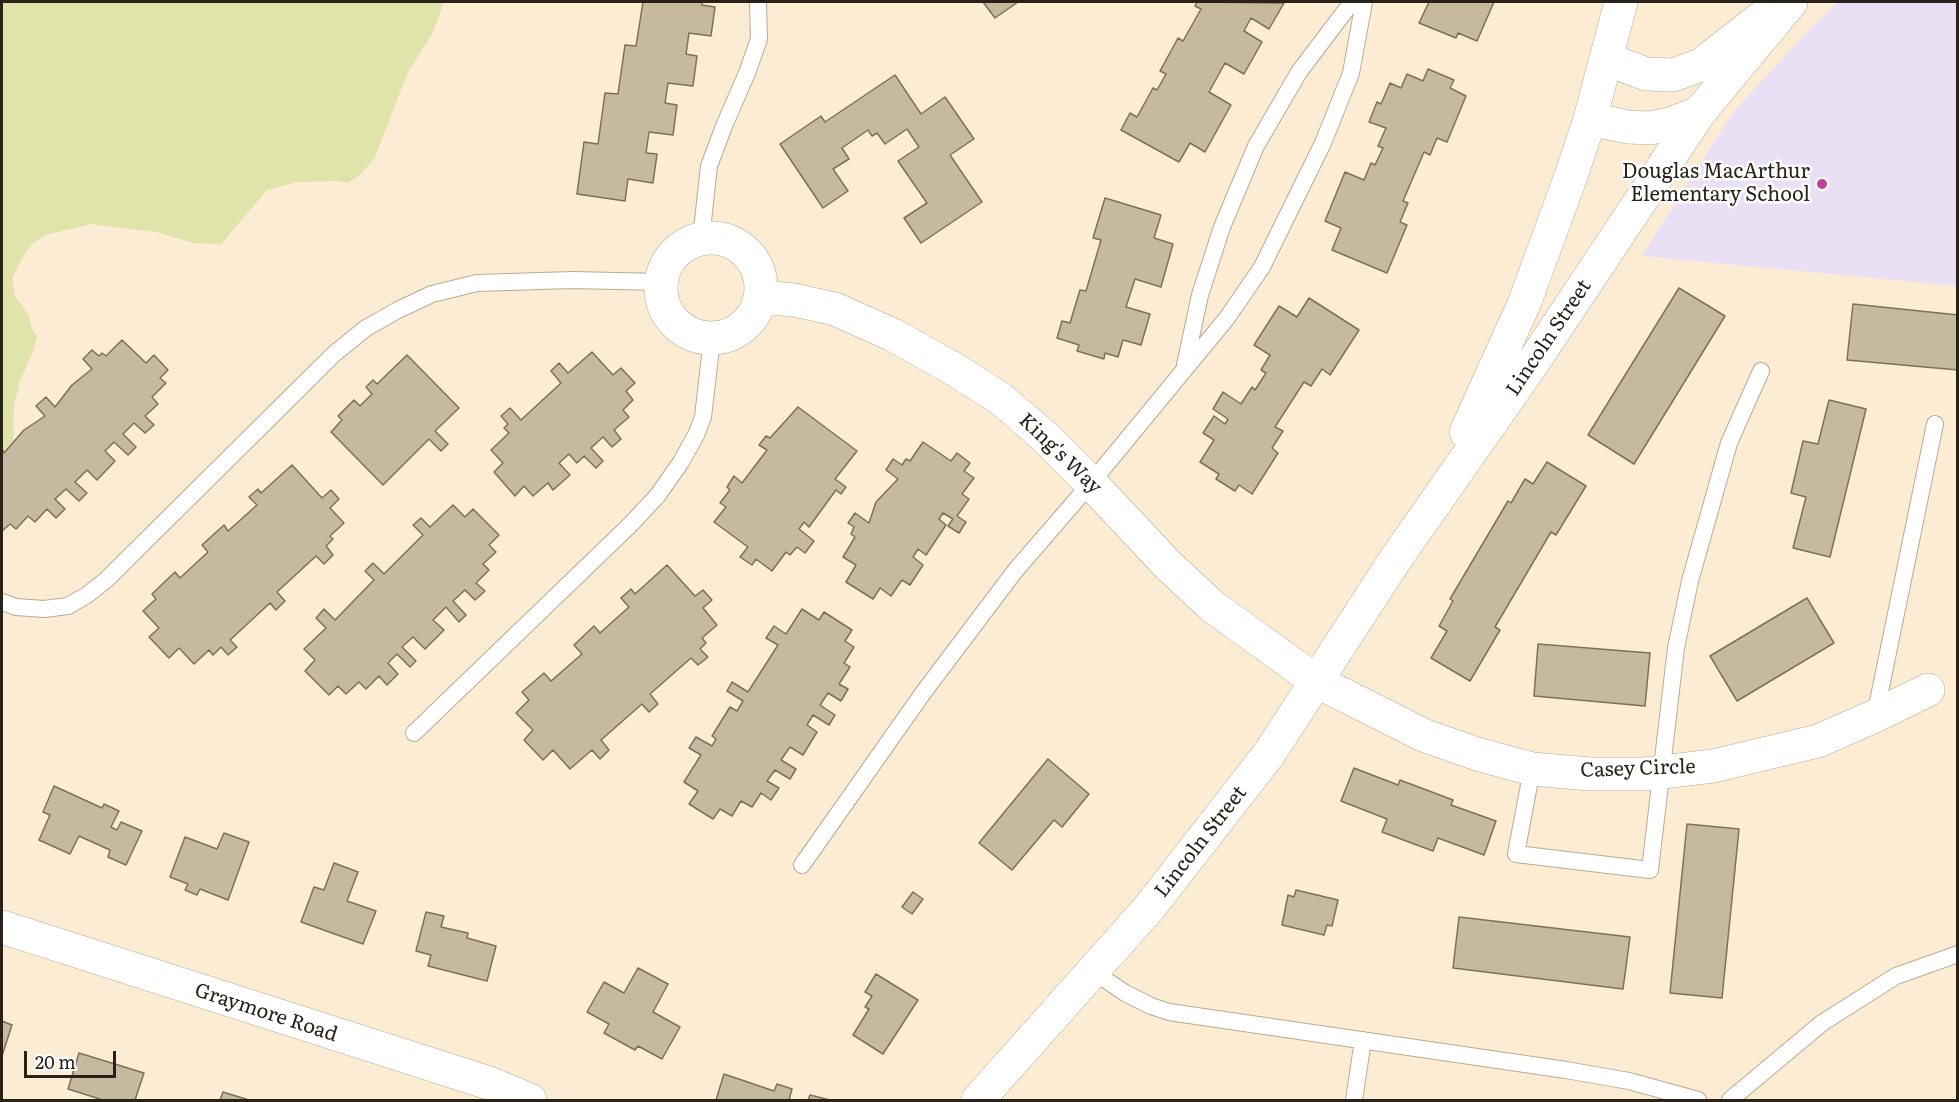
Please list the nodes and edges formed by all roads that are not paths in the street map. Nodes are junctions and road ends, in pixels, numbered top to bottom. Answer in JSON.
{"nodes":[{"id":1,"x":758,"y":2,"type":"edge"},
{"id":2,"x":1352,"y":2,"type":"edge"},
{"id":3,"x":1364,"y":2,"type":"edge"},
{"id":4,"x":1621,"y":2,"type":"edge"},
{"id":5,"x":1781,"y":2,"type":"edge"},
{"id":6,"x":1791,"y":2,"type":"edge"},
{"id":7,"x":1606,"y":59,"type":"junction"},
{"id":8,"x":1699,"y":113,"type":"junction"},
{"id":9,"x":1590,"y":118,"type":"junction"},
{"id":10,"x":701,"y":239,"type":"junction"},
{"id":11,"x":661,"y":282,"type":"junction"},
{"id":12,"x":761,"y":297,"type":"junction"},
{"id":13,"x":712,"y":339,"type":"junction"},
{"id":14,"x":1184,"y":369,"type":"junction"},
{"id":15,"x":1761,"y":371,"type":"dead end"},
{"id":16,"x":1935,"y":424,"type":"dead end"},
{"id":17,"x":1091,"y":483,"type":"junction"},
{"id":18,"x":1395,"y":560,"type":"junction"},
{"id":19,"x":2,"y":602,"type":"edge"},
{"id":20,"x":1316,"y":681,"type":"junction"},
{"id":21,"x":1928,"y":690,"type":"dead end"},
{"id":22,"x":1875,"y":716,"type":"junction"},
{"id":23,"x":414,"y":733,"type":"dead end"},
{"id":24,"x":1532,"y":769,"type":"junction"},
{"id":25,"x":1663,"y":771,"type":"junction"},
{"id":26,"x":802,"y":865,"type":"dead end"},
{"id":27,"x":2,"y":927,"type":"edge"},
{"id":28,"x":1958,"y":954,"type":"edge"},
{"id":29,"x":1094,"y":972,"type":"junction"},
{"id":30,"x":1363,"y":1040,"type":"junction"},
{"id":31,"x":530,"y":1101,"type":"edge"},
{"id":32,"x":978,"y":1101,"type":"edge"},
{"id":33,"x":1354,"y":1101,"type":"edge"},
{"id":34,"x":1698,"y":1101,"type":"edge"},
{"id":35,"x":1730,"y":1101,"type":"edge"}],
"edges":[{"from":1,"to":10,"type":"lane"},
{"from":2,"to":14,"type":"lane"},
{"from":3,"to":14,"type":"lane"},
{"from":4,"to":7,"type":"street","name":"Lincoln Street"},
{"from":5,"to":7,"type":"street"},
{"from":6,"to":8,"type":"street","name":"Lincoln Street"},
{"from":7,"to":9,"type":"street","name":"Lincoln Street"},
{"from":8,"to":9,"type":"street","name":"Lincoln Street"},
{"from":8,"to":18,"type":"street","name":"Lincoln Street"},
{"from":9,"to":18,"type":"street","name":"Lincoln Street"},
{"from":10,"to":11,"type":"street"},
{"from":10,"to":12,"type":"street"},
{"from":11,"to":13,"type":"street"},
{"from":11,"to":19,"type":"lane"},
{"from":12,"to":13,"type":"street"},
{"from":12,"to":17,"type":"street","name":"King's Way"},
{"from":13,"to":23,"type":"lane"},
{"from":14,"to":17,"type":"lane"},
{"from":15,"to":25,"type":"lane"},
{"from":16,"to":22,"type":"lane"},
{"from":17,"to":20,"type":"street","name":"King's Way"},
{"from":17,"to":26,"type":"lane"},
{"from":18,"to":20,"type":"street","name":"Lincoln Street"},
{"from":20,"to":24,"type":"street","name":"Casey Circle"},
{"from":20,"to":29,"type":"street","name":"Lincoln Street"},
{"from":21,"to":22,"type":"street","name":"Casey Circle"},
{"from":22,"to":25,"type":"street","name":"Casey Circle"},
{"from":24,"to":25,"type":"street","name":"Casey Circle"},
{"from":24,"to":25,"type":"lane"},
{"from":27,"to":31,"type":"street","name":"Graymore Road"},
{"from":28,"to":35,"type":"lane"},
{"from":29,"to":30,"type":"lane"},
{"from":29,"to":32,"type":"street","name":"Lincoln Street"},
{"from":30,"to":33,"type":"lane"},
{"from":30,"to":34,"type":"lane"}]}
